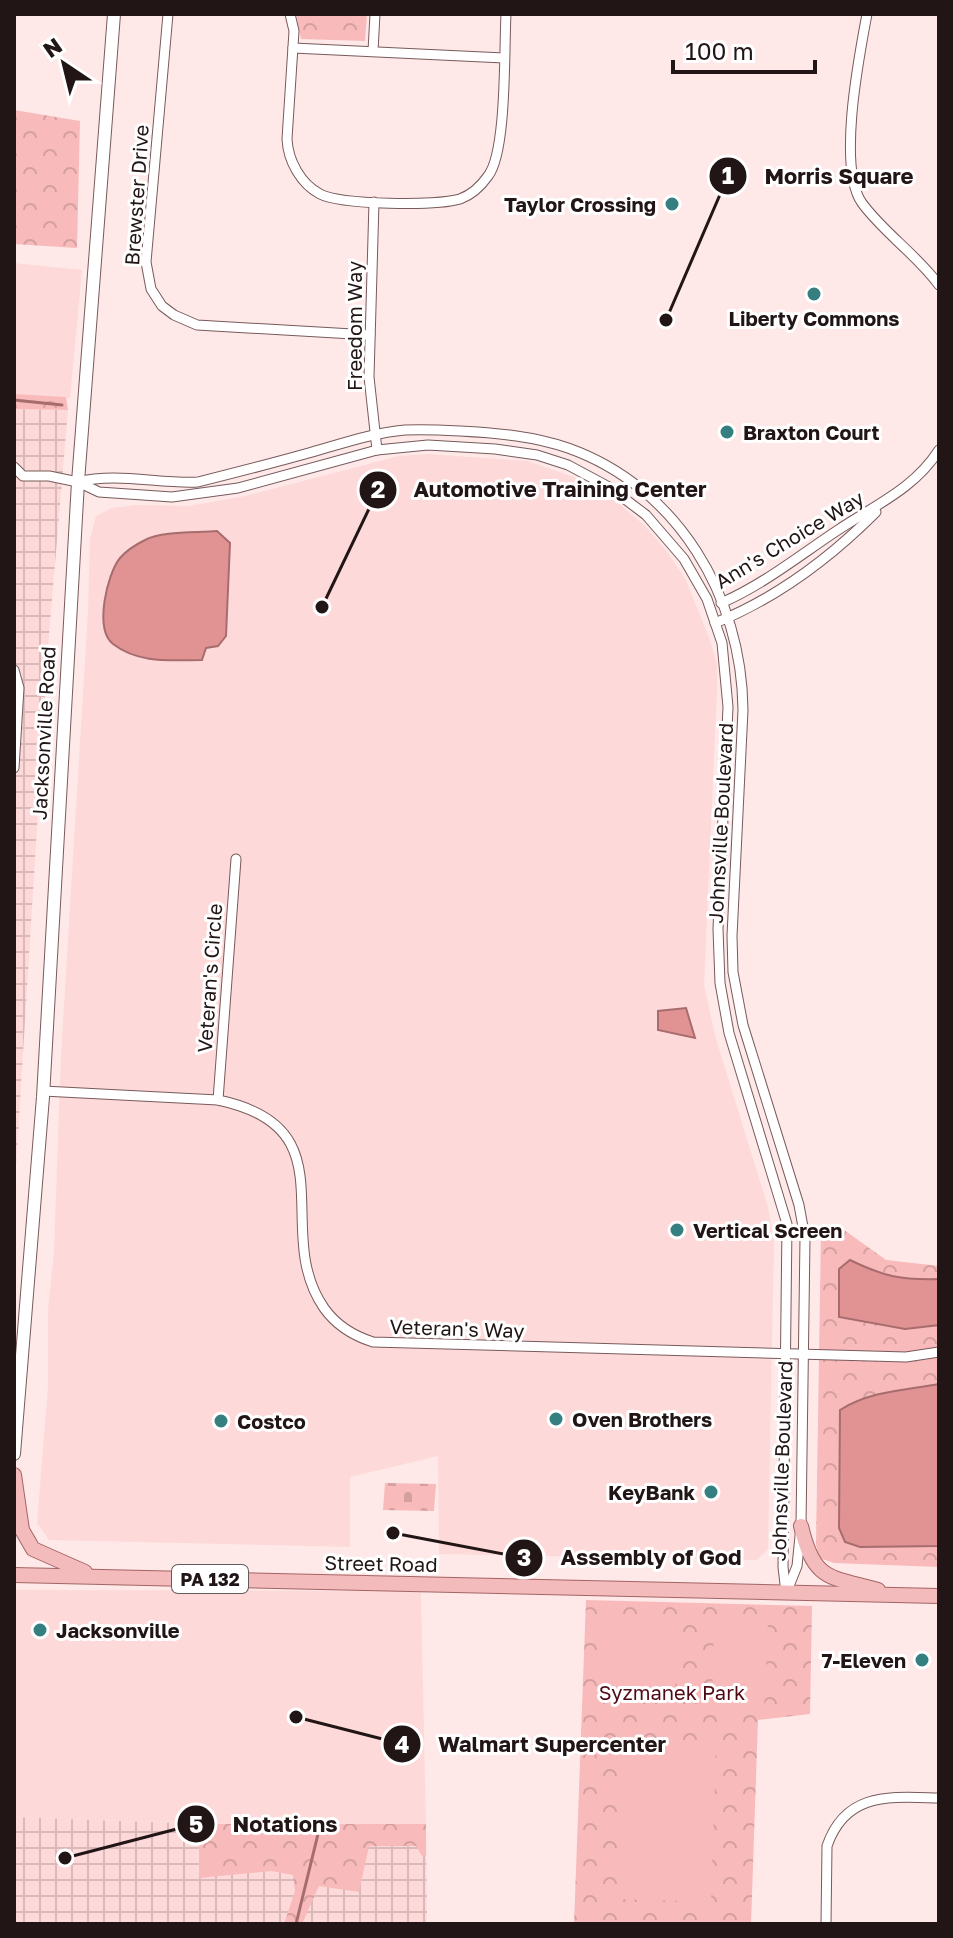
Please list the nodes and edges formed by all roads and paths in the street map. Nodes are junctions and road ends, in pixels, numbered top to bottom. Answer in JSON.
{"nodes":[{"id":1,"x":114,"y":14,"type":"edge"},
{"id":2,"x":168,"y":14,"type":"edge"},
{"id":3,"x":290,"y":14,"type":"edge"},
{"id":4,"x":375,"y":14,"type":"edge"},
{"id":5,"x":506,"y":14,"type":"edge"},
{"id":6,"x":867,"y":14,"type":"edge"},
{"id":7,"x":293,"y":48,"type":"junction"},
{"id":8,"x":373,"y":51,"type":"junction"},
{"id":9,"x":504,"y":58,"type":"junction"},
{"id":10,"x":374,"y":202,"type":"junction"},
{"id":11,"x":939,"y":285,"type":"edge"},
{"id":12,"x":370,"y":335,"type":"junction"},
{"id":13,"x":375,"y":435,"type":"junction"},
{"id":14,"x":377,"y":450,"type":"junction"},
{"id":15,"x":939,"y":450,"type":"edge"},
{"id":16,"x":14,"y":467,"type":"edge"},
{"id":17,"x":78,"y":482,"type":"junction"},
{"id":18,"x":887,"y":501,"type":"junction"},
{"id":19,"x":724,"y":602,"type":"junction"},
{"id":20,"x":710,"y":607,"type":"junction"},
{"id":21,"x":729,"y":617,"type":"junction"},
{"id":22,"x":715,"y":623,"type":"junction"},
{"id":23,"x":14,"y":670,"type":"edge"},
{"id":24,"x":14,"y":768,"type":"edge"},
{"id":25,"x":236,"y":859,"type":"dead end"},
{"id":26,"x":43,"y":1091,"type":"junction"},
{"id":27,"x":218,"y":1100,"type":"junction"},
{"id":28,"x":939,"y":1352,"type":"edge"},
{"id":29,"x":784,"y":1353,"type":"junction"},
{"id":30,"x":803,"y":1353,"type":"junction"},
{"id":31,"x":17,"y":1390,"type":"edge"},
{"id":32,"x":14,"y":1454,"type":"edge"},
{"id":33,"x":14,"y":1475,"type":"edge"},
{"id":34,"x":801,"y":1526,"type":"junction"},
{"id":35,"x":14,"y":1575,"type":"edge"},
{"id":36,"x":96,"y":1577,"type":"junction"},
{"id":37,"x":786,"y":1593,"type":"junction"},
{"id":38,"x":897,"y":1595,"type":"junction"},
{"id":39,"x":939,"y":1596,"type":"edge"},
{"id":40,"x":939,"y":1798,"type":"edge"},
{"id":41,"x":826,"y":1924,"type":"edge"}],
"edges":[{"from":1,"to":17,"type":"main road","name":"Jacksonville Road"},
{"from":2,"to":12,"type":"street","name":"Brewster Drive"},
{"from":3,"to":7,"type":"street"},
{"from":4,"to":8,"type":"street"},
{"from":5,"to":9,"type":"street"},
{"from":6,"to":11,"type":"street"},
{"from":7,"to":8,"type":"street"},
{"from":7,"to":10,"type":"street"},
{"from":8,"to":9,"type":"street"},
{"from":9,"to":10,"type":"street"},
{"from":10,"to":12,"type":"street","name":"Freedom Way"},
{"from":12,"to":13,"type":"street","name":"Freedom Way"},
{"from":13,"to":14,"type":"street","name":"Freedom Way"},
{"from":13,"to":17,"type":"street","name":"Johnsville Boulevard"},
{"from":13,"to":19,"type":"street","name":"Johnsville Boulevard"},
{"from":14,"to":17,"type":"street","name":"Johnsville Boulevard"},
{"from":14,"to":20,"type":"street","name":"Johnsville Boulevard"},
{"from":15,"to":18,"type":"street","name":"Ann's Choice Way"},
{"from":16,"to":17,"type":"street"},
{"from":17,"to":26,"type":"main road","name":"Jacksonville Road"},
{"from":18,"to":19,"type":"street","name":"Ann's Choice Way"},
{"from":18,"to":21,"type":"street","name":"Ann's Choice Way"},
{"from":19,"to":20,"type":"street","name":"Ann's Choice Way"},
{"from":19,"to":21,"type":"street","name":"Johnsville Boulevard"},
{"from":20,"to":22,"type":"street","name":"Johnsville Boulevard"},
{"from":21,"to":22,"type":"street","name":"Ann's Choice Way"},
{"from":21,"to":30,"type":"street","name":"Johnsville Boulevard"},
{"from":22,"to":29,"type":"street","name":"Johnsville Boulevard"},
{"from":23,"to":24,"type":"street"},
{"from":25,"to":27,"type":"street","name":"Veteran's Circle"},
{"from":26,"to":27,"type":"street","name":"Veteran's Way"},
{"from":26,"to":31,"type":"main road","name":"Jacksonville Road"},
{"from":27,"to":29,"type":"street","name":"Veteran's Way"},
{"from":28,"to":30,"type":"street","name":"Veteran's Way"},
{"from":29,"to":30,"type":"street","name":"Veteran's Way"},
{"from":29,"to":37,"type":"street","name":"Johnsville Boulevard"},
{"from":30,"to":34,"type":"street","name":"Johnsville Boulevard"},
{"from":31,"to":32,"type":"main road","name":"Jacksonville Road"},
{"from":33,"to":36,"type":"main road"},
{"from":34,"to":37,"type":"street","name":"Johnsville Boulevard"},
{"from":34,"to":38,"type":"main road"},
{"from":35,"to":36,"type":"main road","name":"Street Road","number":"PA 132"},
{"from":36,"to":37,"type":"main road","name":"Street Road","number":"PA 132"},
{"from":37,"to":38,"type":"main road","name":"Street Road","number":"PA 132"},
{"from":38,"to":39,"type":"main road","name":"Street Road","number":"PA 132"},
{"from":40,"to":41,"type":"street"}]}
